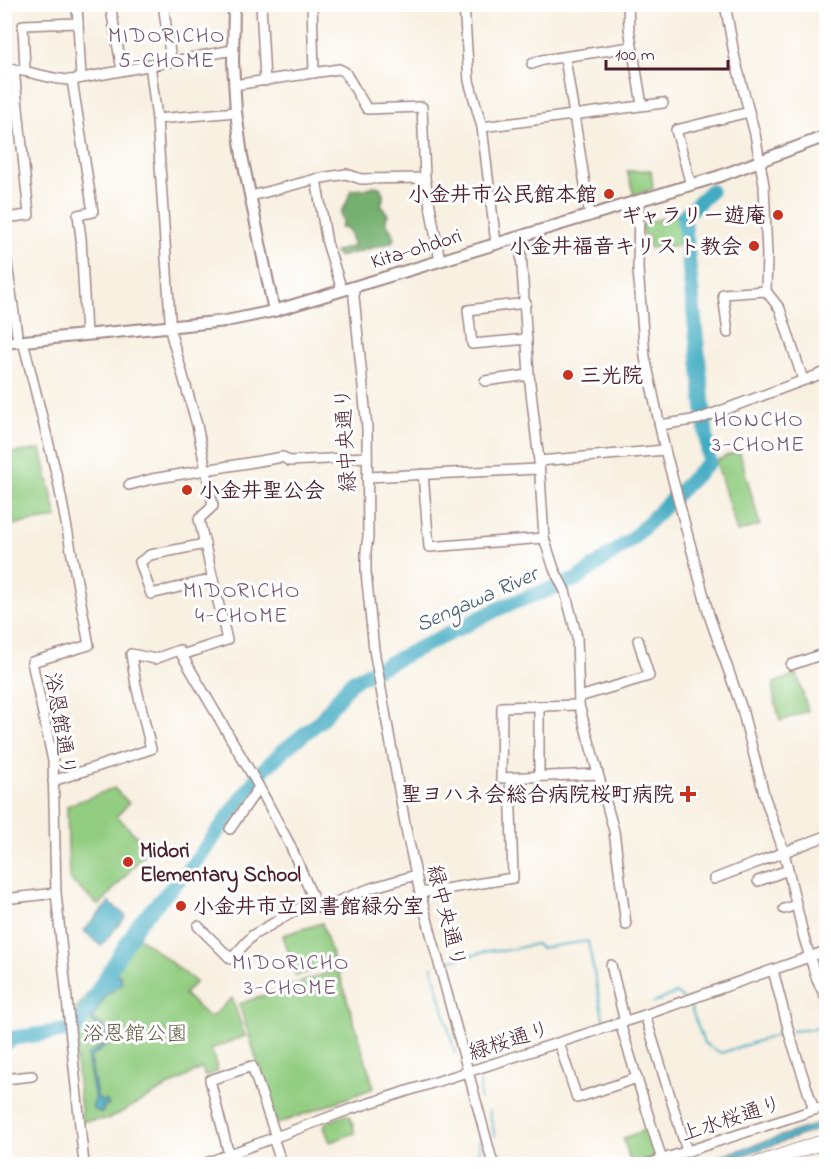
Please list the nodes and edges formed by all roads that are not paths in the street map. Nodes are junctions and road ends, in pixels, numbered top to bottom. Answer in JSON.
{"nodes":[{"id":1,"x":110,"y":4,"type":"edge"},
{"id":2,"x":163,"y":4,"type":"edge"},
{"id":3,"x":234,"y":4,"type":"edge"},
{"id":4,"x":261,"y":4,"type":"edge"},
{"id":5,"x":312,"y":4,"type":"edge"},
{"id":6,"x":464,"y":4,"type":"edge"},
{"id":7,"x":628,"y":4,"type":"edge"},
{"id":8,"x":725,"y":4,"type":"edge"},
{"id":9,"x":77,"y":5,"type":"edge"},
{"id":10,"x":78,"y":23,"type":"junction"},
{"id":11,"x":631,"y":47,"type":"junction"},
{"id":12,"x":233,"y":50,"type":"junction"},
{"id":13,"x":565,"y":58,"type":"junction"},
{"id":14,"x":171,"y":60,"type":"junction"},
{"id":15,"x":150,"y":64,"type":"junction"},
{"id":16,"x":532,"y":64,"type":"dead end"},
{"id":17,"x":9,"y":69,"type":"edge"},
{"id":18,"x":122,"y":70,"type":"junction"},
{"id":19,"x":25,"y":71,"type":"junction"},
{"id":20,"x":314,"y":73,"type":"junction"},
{"id":21,"x":77,"y":79,"type":"junction"},
{"id":22,"x":265,"y":81,"type":"junction"},
{"id":23,"x":234,"y":85,"type":"junction"},
{"id":24,"x":663,"y":103,"type":"dead end"},
{"id":25,"x":642,"y":105,"type":"junction"},
{"id":26,"x":749,"y":111,"type":"junction"},
{"id":27,"x":236,"y":112,"type":"junction"},
{"id":28,"x":575,"y":115,"type":"junction"},
{"id":29,"x":157,"y":119,"type":"junction"},
{"id":30,"x":482,"y":127,"type":"junction"},
{"id":31,"x":826,"y":136,"type":"edge"},
{"id":32,"x":761,"y":161,"type":"junction"},
{"id":33,"x":425,"y":178,"type":"junction"},
{"id":34,"x":316,"y":179,"type":"junction"},
{"id":35,"x":691,"y":186,"type":"junction"},
{"id":36,"x":251,"y":196,"type":"junction"},
{"id":37,"x":639,"y":201,"type":"junction"},
{"id":38,"x":590,"y":216,"type":"junction"},
{"id":39,"x":4,"y":218,"type":"edge"},
{"id":40,"x":520,"y":237,"type":"junction"},
{"id":41,"x":4,"y":243,"type":"edge"},
{"id":42,"x":496,"y":244,"type":"junction"},
{"id":43,"x":440,"y":261,"type":"junction"},
{"id":44,"x":353,"y":287,"type":"junction"},
{"id":45,"x":342,"y":290,"type":"junction"},
{"id":46,"x":766,"y":291,"type":"junction"},
{"id":47,"x":526,"y":303,"type":"junction"},
{"id":48,"x":274,"y":311,"type":"junction"},
{"id":49,"x":171,"y":325,"type":"junction"},
{"id":50,"x":728,"y":333,"type":"dead end"},
{"id":51,"x":86,"y":334,"type":"junction"},
{"id":52,"x":527,"y":339,"type":"junction"},
{"id":53,"x":20,"y":341,"type":"junction"},
{"id":54,"x":4,"y":343,"type":"edge"},
{"id":55,"x":826,"y":372,"type":"edge"},
{"id":56,"x":529,"y":375,"type":"junction"},
{"id":57,"x":803,"y":380,"type":"junction"},
{"id":58,"x":485,"y":381,"type":"dead end"},
{"id":59,"x":660,"y":425,"type":"junction"},
{"id":60,"x":665,"y":450,"type":"junction"},
{"id":61,"x":367,"y":457,"type":"junction"},
{"id":62,"x":539,"y":465,"type":"junction"},
{"id":63,"x":207,"y":470,"type":"junction"},
{"id":64,"x":423,"y":474,"type":"junction"},
{"id":65,"x":367,"y":477,"type":"junction"},
{"id":66,"x":129,"y":485,"type":"dead end"},
{"id":67,"x":544,"y":537,"type":"junction"},
{"id":68,"x":205,"y":544,"type":"junction"},
{"id":69,"x":213,"y":579,"type":"junction"},
{"id":70,"x":638,"y":640,"type":"dead end"},
{"id":71,"x":826,"y":653,"type":"edge"},
{"id":72,"x":182,"y":655,"type":"junction"},
{"id":73,"x":791,"y":665,"type":"dead end"},
{"id":74,"x":579,"y":701,"type":"junction"},
{"id":75,"x":539,"y":706,"type":"junction"},
{"id":76,"x":598,"y":774,"type":"junction"},
{"id":77,"x":539,"y":776,"type":"junction"},
{"id":78,"x":510,"y":778,"type":"junction"},
{"id":79,"x":53,"y":781,"type":"junction"},
{"id":80,"x":259,"y":786,"type":"junction"},
{"id":81,"x":230,"y":829,"type":"dead end"},
{"id":82,"x":826,"y":836,"type":"edge"},
{"id":83,"x":784,"y":852,"type":"junction"},
{"id":84,"x":788,"y":870,"type":"junction"},
{"id":85,"x":416,"y":875,"type":"junction"},
{"id":86,"x":714,"y":879,"type":"dead end"},
{"id":87,"x":758,"y":881,"type":"dead end"},
{"id":88,"x":56,"y":893,"type":"junction"},
{"id":89,"x":420,"y":893,"type":"junction"},
{"id":90,"x":4,"y":899,"type":"edge"},
{"id":91,"x":314,"y":900,"type":"junction"},
{"id":92,"x":796,"y":905,"type":"junction"},
{"id":93,"x":784,"y":909,"type":"dead end"},
{"id":94,"x":626,"y":925,"type":"dead end"},
{"id":95,"x":198,"y":926,"type":"dead end"},
{"id":96,"x":826,"y":951,"type":"edge"},
{"id":97,"x":810,"y":957,"type":"junction"},
{"id":98,"x":611,"y":964,"type":"dead end"},
{"id":99,"x":773,"y":970,"type":"junction"},
{"id":100,"x":826,"y":998,"type":"edge"},
{"id":101,"x":645,"y":1015,"type":"junction"},
{"id":102,"x":622,"y":1023,"type":"junction"},
{"id":103,"x":559,"y":1043,"type":"junction"},
{"id":104,"x":468,"y":1072,"type":"junction"},
{"id":105,"x":32,"y":1076,"type":"dead end"},
{"id":106,"x":637,"y":1078,"type":"junction"},
{"id":107,"x":4,"y":1079,"type":"edge"},
{"id":108,"x":826,"y":1106,"type":"edge"},
{"id":109,"x":814,"y":1110,"type":"junction"},
{"id":110,"x":274,"y":1138,"type":"junction"},
{"id":111,"x":826,"y":1141,"type":"edge"},
{"id":112,"x":687,"y":1151,"type":"junction"},
{"id":113,"x":229,"y":1155,"type":"junction"},
{"id":114,"x":662,"y":1160,"type":"junction"},
{"id":115,"x":84,"y":1164,"type":"edge"},
{"id":116,"x":203,"y":1164,"type":"edge"},
{"id":117,"x":282,"y":1164,"type":"edge"},
{"id":118,"x":493,"y":1164,"type":"edge"},
{"id":119,"x":648,"y":1164,"type":"edge"},
{"id":120,"x":758,"y":1164,"type":"edge"}],
"edges":[{"from":1,"to":18,"type":"street"},
{"from":2,"to":14,"type":"street"},
{"from":3,"to":12,"type":"street"},
{"from":4,"to":22,"type":"street"},
{"from":5,"to":20,"type":"street"},
{"from":6,"to":30,"type":"street"},
{"from":7,"to":11,"type":"street"},
{"from":8,"to":26,"type":"street"},
{"from":9,"to":10,"type":"street"},
{"from":10,"to":19,"type":"street"},
{"from":10,"to":21,"type":"street"},
{"from":11,"to":13,"type":"street"},
{"from":11,"to":25,"type":"street"},
{"from":12,"to":14,"type":"street"},
{"from":12,"to":23,"type":"street"},
{"from":13,"to":16,"type":"street"},
{"from":13,"to":28,"type":"street"},
{"from":14,"to":15,"type":"street"},
{"from":15,"to":18,"type":"street"},
{"from":15,"to":29,"type":"street"},
{"from":17,"to":19,"type":"street"},
{"from":17,"to":39,"type":"street"},
{"from":18,"to":21,"type":"street"},
{"from":19,"to":21,"type":"street"},
{"from":20,"to":22,"type":"street"},
{"from":20,"to":33,"type":"street"},
{"from":21,"to":51,"type":"street"},
{"from":22,"to":23,"type":"street"},
{"from":23,"to":27,"type":"street"},
{"from":24,"to":25,"type":"street"},
{"from":25,"to":28,"type":"street"},
{"from":26,"to":32,"type":"street"},
{"from":26,"to":35,"type":"street"},
{"from":27,"to":29,"type":"street"},
{"from":27,"to":36,"type":"street"},
{"from":28,"to":30,"type":"street"},
{"from":28,"to":38,"type":"street"},
{"from":29,"to":49,"type":"street"},
{"from":30,"to":42,"type":"street"},
{"from":31,"to":32,"type":"street","name":"Kita-ohdori"},
{"from":32,"to":35,"type":"street","name":"Kita-ohdori"},
{"from":32,"to":46,"type":"street"},
{"from":33,"to":34,"type":"street"},
{"from":33,"to":43,"type":"street"},
{"from":34,"to":36,"type":"street"},
{"from":34,"to":45,"type":"street"},
{"from":35,"to":37,"type":"street","name":"Kita-ohdori"},
{"from":36,"to":48,"type":"street"},
{"from":37,"to":38,"type":"street","name":"Kita-ohdori"},
{"from":37,"to":59,"type":"street"},
{"from":38,"to":40,"type":"street","name":"Kita-ohdori"},
{"from":40,"to":42,"type":"street","name":"Kita-ohdori"},
{"from":40,"to":47,"type":"street"},
{"from":41,"to":53,"type":"street"},
{"from":42,"to":43,"type":"street","name":"Kita-ohdori"},
{"from":43,"to":44,"type":"street","name":"Kita-ohdori"},
{"from":44,"to":45,"type":"street","name":"Kita-ohdori"},
{"from":44,"to":61,"type":"street","name":"緑中央通り"},
{"from":45,"to":48,"type":"street","name":"Kita-ohdori"},
{"from":46,"to":50,"type":"street"},
{"from":46,"to":57,"type":"street"},
{"from":47,"to":52,"type":"street"},
{"from":47,"to":52,"type":"street"},
{"from":48,"to":49,"type":"street","name":"Kita-ohdori"},
{"from":49,"to":51,"type":"street","name":"Kita-ohdori"},
{"from":49,"to":63,"type":"street"},
{"from":51,"to":53,"type":"street","name":"Kita-ohdori"},
{"from":52,"to":56,"type":"street"},
{"from":53,"to":54,"type":"street","name":"Kita-ohdori"},
{"from":53,"to":79,"type":"street","name":"浴恩館通り"},
{"from":55,"to":57,"type":"street"},
{"from":56,"to":58,"type":"street"},
{"from":56,"to":62,"type":"street"},
{"from":57,"to":59,"type":"street"},
{"from":59,"to":60,"type":"street"},
{"from":60,"to":62,"type":"street"},
{"from":60,"to":83,"type":"street"},
{"from":61,"to":63,"type":"street"},
{"from":61,"to":65,"type":"street","name":"緑中央通り"},
{"from":62,"to":64,"type":"street"},
{"from":62,"to":67,"type":"street"},
{"from":63,"to":66,"type":"street"},
{"from":63,"to":68,"type":"street"},
{"from":64,"to":65,"type":"street"},
{"from":64,"to":67,"type":"street"},
{"from":65,"to":85,"type":"street","name":"緑中央通り"},
{"from":67,"to":74,"type":"street"},
{"from":68,"to":69,"type":"street"},
{"from":68,"to":69,"type":"street"},
{"from":69,"to":72,"type":"street"},
{"from":70,"to":74,"type":"street"},
{"from":71,"to":73,"type":"street"},
{"from":72,"to":79,"type":"street"},
{"from":72,"to":80,"type":"street"},
{"from":74,"to":75,"type":"street"},
{"from":74,"to":76,"type":"street"},
{"from":75,"to":77,"type":"street"},
{"from":75,"to":78,"type":"street"},
{"from":76,"to":77,"type":"street"},
{"from":76,"to":94,"type":"street"},
{"from":77,"to":78,"type":"street"},
{"from":78,"to":89,"type":"street"},
{"from":79,"to":88,"type":"street","name":"浴恩館通り"},
{"from":80,"to":81,"type":"street"},
{"from":80,"to":91,"type":"street"},
{"from":82,"to":83,"type":"street"},
{"from":83,"to":84,"type":"street"},
{"from":83,"to":86,"type":"street"},
{"from":84,"to":87,"type":"street"},
{"from":84,"to":92,"type":"street"},
{"from":85,"to":89,"type":"street","name":"緑中央通り"},
{"from":85,"to":91,"type":"street"},
{"from":88,"to":90,"type":"street"},
{"from":88,"to":115,"type":"street","name":"浴恩館通り"},
{"from":89,"to":104,"type":"street","name":"緑中央通り"},
{"from":91,"to":95,"type":"street"},
{"from":92,"to":93,"type":"street"},
{"from":92,"to":97,"type":"street"},
{"from":96,"to":97,"type":"street","name":"緑桜通り"},
{"from":97,"to":99,"type":"street","name":"緑桜通り"},
{"from":97,"to":100,"type":"street"},
{"from":98,"to":102,"type":"street"},
{"from":99,"to":101,"type":"street","name":"緑桜通り"},
{"from":99,"to":109,"type":"street"},
{"from":101,"to":102,"type":"street","name":"緑桜通り"},
{"from":101,"to":112,"type":"street"},
{"from":102,"to":103,"type":"street","name":"緑桜通り"},
{"from":102,"to":106,"type":"street"},
{"from":103,"to":104,"type":"street","name":"緑桜通り"},
{"from":103,"to":106,"type":"street"},
{"from":104,"to":110,"type":"street","name":"緑桜通り"},
{"from":104,"to":118,"type":"street","name":"緑中央通り"},
{"from":105,"to":107,"type":"street"},
{"from":106,"to":114,"type":"street"},
{"from":108,"to":109,"type":"street","name":"上水桜通り"},
{"from":109,"to":112,"type":"street","name":"上水桜通り"},
{"from":110,"to":113,"type":"street","name":"緑桜通り"},
{"from":110,"to":113,"type":"street"},
{"from":110,"to":117,"type":"street"},
{"from":111,"to":120,"type":"main road"},
{"from":112,"to":114,"type":"street","name":"上水桜通り"},
{"from":113,"to":116,"type":"street","name":"緑桜通り"},
{"from":114,"to":119,"type":"street","name":"上水桜通り"}]}
